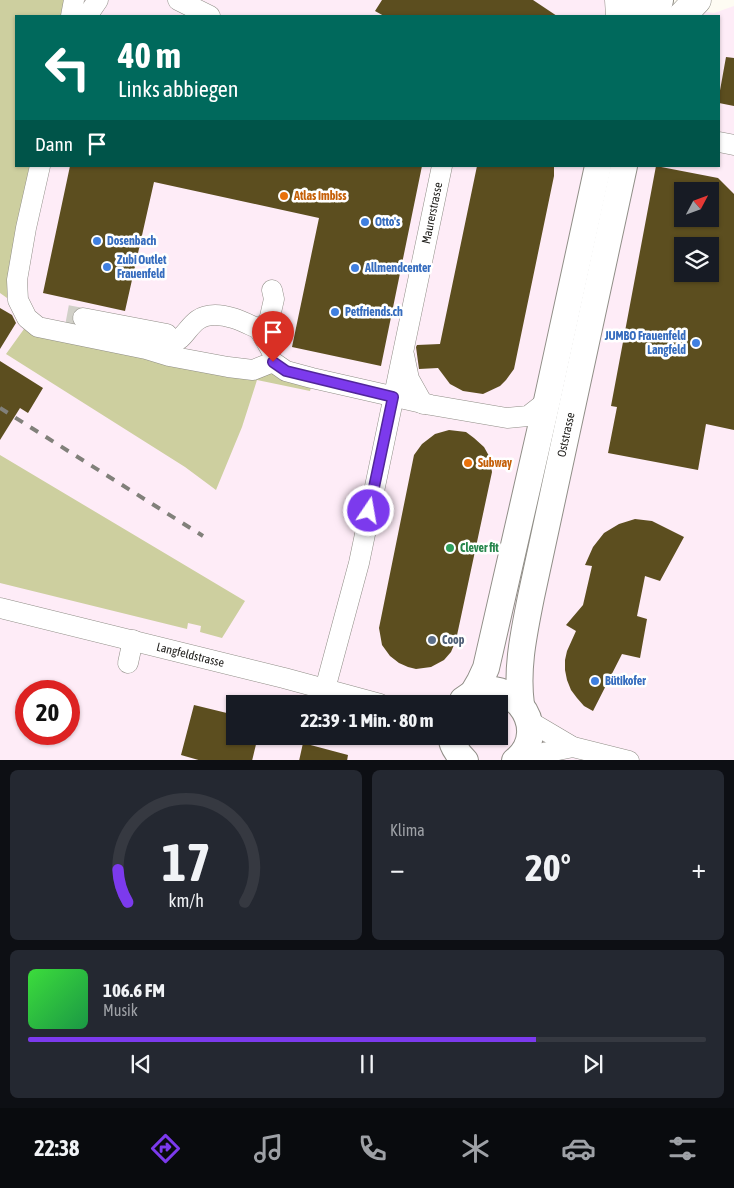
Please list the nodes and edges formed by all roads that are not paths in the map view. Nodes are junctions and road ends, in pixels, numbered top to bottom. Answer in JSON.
{"nodes":[{"id":1,"x":74,"y":0,"type":"edge"},
{"id":2,"x":178,"y":0,"type":"edge"},
{"id":3,"x":620,"y":0,"type":"edge"},
{"id":4,"x":639,"y":0,"type":"edge"},
{"id":5,"x":660,"y":0,"type":"edge"},
{"id":6,"x":697,"y":0,"type":"edge"},
{"id":7,"x":71,"y":15,"type":"edge"},
{"id":8,"x":208,"y":15,"type":"edge"},
{"id":9,"x":620,"y":15,"type":"edge"},
{"id":10,"x":635,"y":15,"type":"edge"},
{"id":11,"x":656,"y":15,"type":"edge"},
{"id":12,"x":683,"y":15,"type":"edge"},
{"id":13,"x":720,"y":142,"type":"edge"},
{"id":14,"x":734,"y":145,"type":"edge"},
{"id":15,"x":40,"y":167,"type":"edge"},
{"id":16,"x":48,"y":167,"type":"edge"},
{"id":17,"x":442,"y":167,"type":"edge"},
{"id":18,"x":598,"y":167,"type":"edge"},
{"id":19,"x":624,"y":167,"type":"edge"},
{"id":20,"x":272,"y":290,"type":"dead end"},
{"id":21,"x":83,"y":318,"type":"tunnel mouth"},
{"id":22,"x":259,"y":330,"type":"junction"},
{"id":23,"x":186,"y":331,"type":"junction"},
{"id":24,"x":403,"y":350,"type":"junction"},
{"id":25,"x":272,"y":356,"type":"junction"},
{"id":26,"x":393,"y":397,"type":"junction"},
{"id":27,"x":547,"y":401,"type":"junction"},
{"id":28,"x":423,"y":404,"type":"junction"},
{"id":29,"x":0,"y":608,"type":"edge"},
{"id":30,"x":133,"y":640,"type":"junction"},
{"id":31,"x":128,"y":663,"type":"dead end"},
{"id":32,"x":325,"y":689,"type":"junction"},
{"id":33,"x":347,"y":695,"type":"edge"},
{"id":34,"x":466,"y":695,"type":"edge"},
{"id":35,"x":473,"y":695,"type":"edge"},
{"id":36,"x":525,"y":713,"type":"junction"},
{"id":37,"x":573,"y":747,"type":"junction"},
{"id":38,"x":516,"y":759,"type":"edge"},
{"id":39,"x":629,"y":760,"type":"edge"}],
"edges":[{"from":1,"to":7,"type":"street"},
{"from":2,"to":8,"type":"street"},
{"from":3,"to":9,"type":"highway"},
{"from":4,"to":10,"type":"main road"},
{"from":5,"to":11,"type":"main road"},
{"from":6,"to":12,"type":"highway"},
{"from":13,"to":14,"type":"street"},
{"from":15,"to":25,"type":"street"},
{"from":16,"to":23,"type":"street"},
{"from":17,"to":24,"type":"street","name":"Maurerstrasse"},
{"from":18,"to":27,"type":"main road","name":"Oststrasse"},
{"from":19,"to":36,"type":"main road","name":"Oststrasse"},
{"from":20,"to":22,"type":"street"},
{"from":21,"to":23,"type":"street"},
{"from":22,"to":23,"type":"street"},
{"from":22,"to":25,"type":"street"},
{"from":24,"to":26,"type":"street","name":"Maurerstrasse"},
{"from":24,"to":28,"type":"street","name":"Maurerstrasse"},
{"from":25,"to":26,"type":"street"},
{"from":26,"to":28,"type":"street"},
{"from":26,"to":32,"type":"street","name":"Maurerstrasse"},
{"from":27,"to":28,"type":"street"},
{"from":27,"to":34,"type":"main road","name":"Oststrasse"},
{"from":29,"to":30,"type":"street","name":"Langfeldstrasse"},
{"from":30,"to":31,"type":"street"},
{"from":30,"to":32,"type":"street","name":"Langfeldstrasse"},
{"from":32,"to":33,"type":"street","name":"Langfeldstrasse"},
{"from":35,"to":36,"type":"main road"},
{"from":36,"to":37,"type":"street"},
{"from":36,"to":38,"type":"main road","name":"Oststrasse"},
{"from":37,"to":38,"type":"street"},
{"from":37,"to":39,"type":"street"}]}
